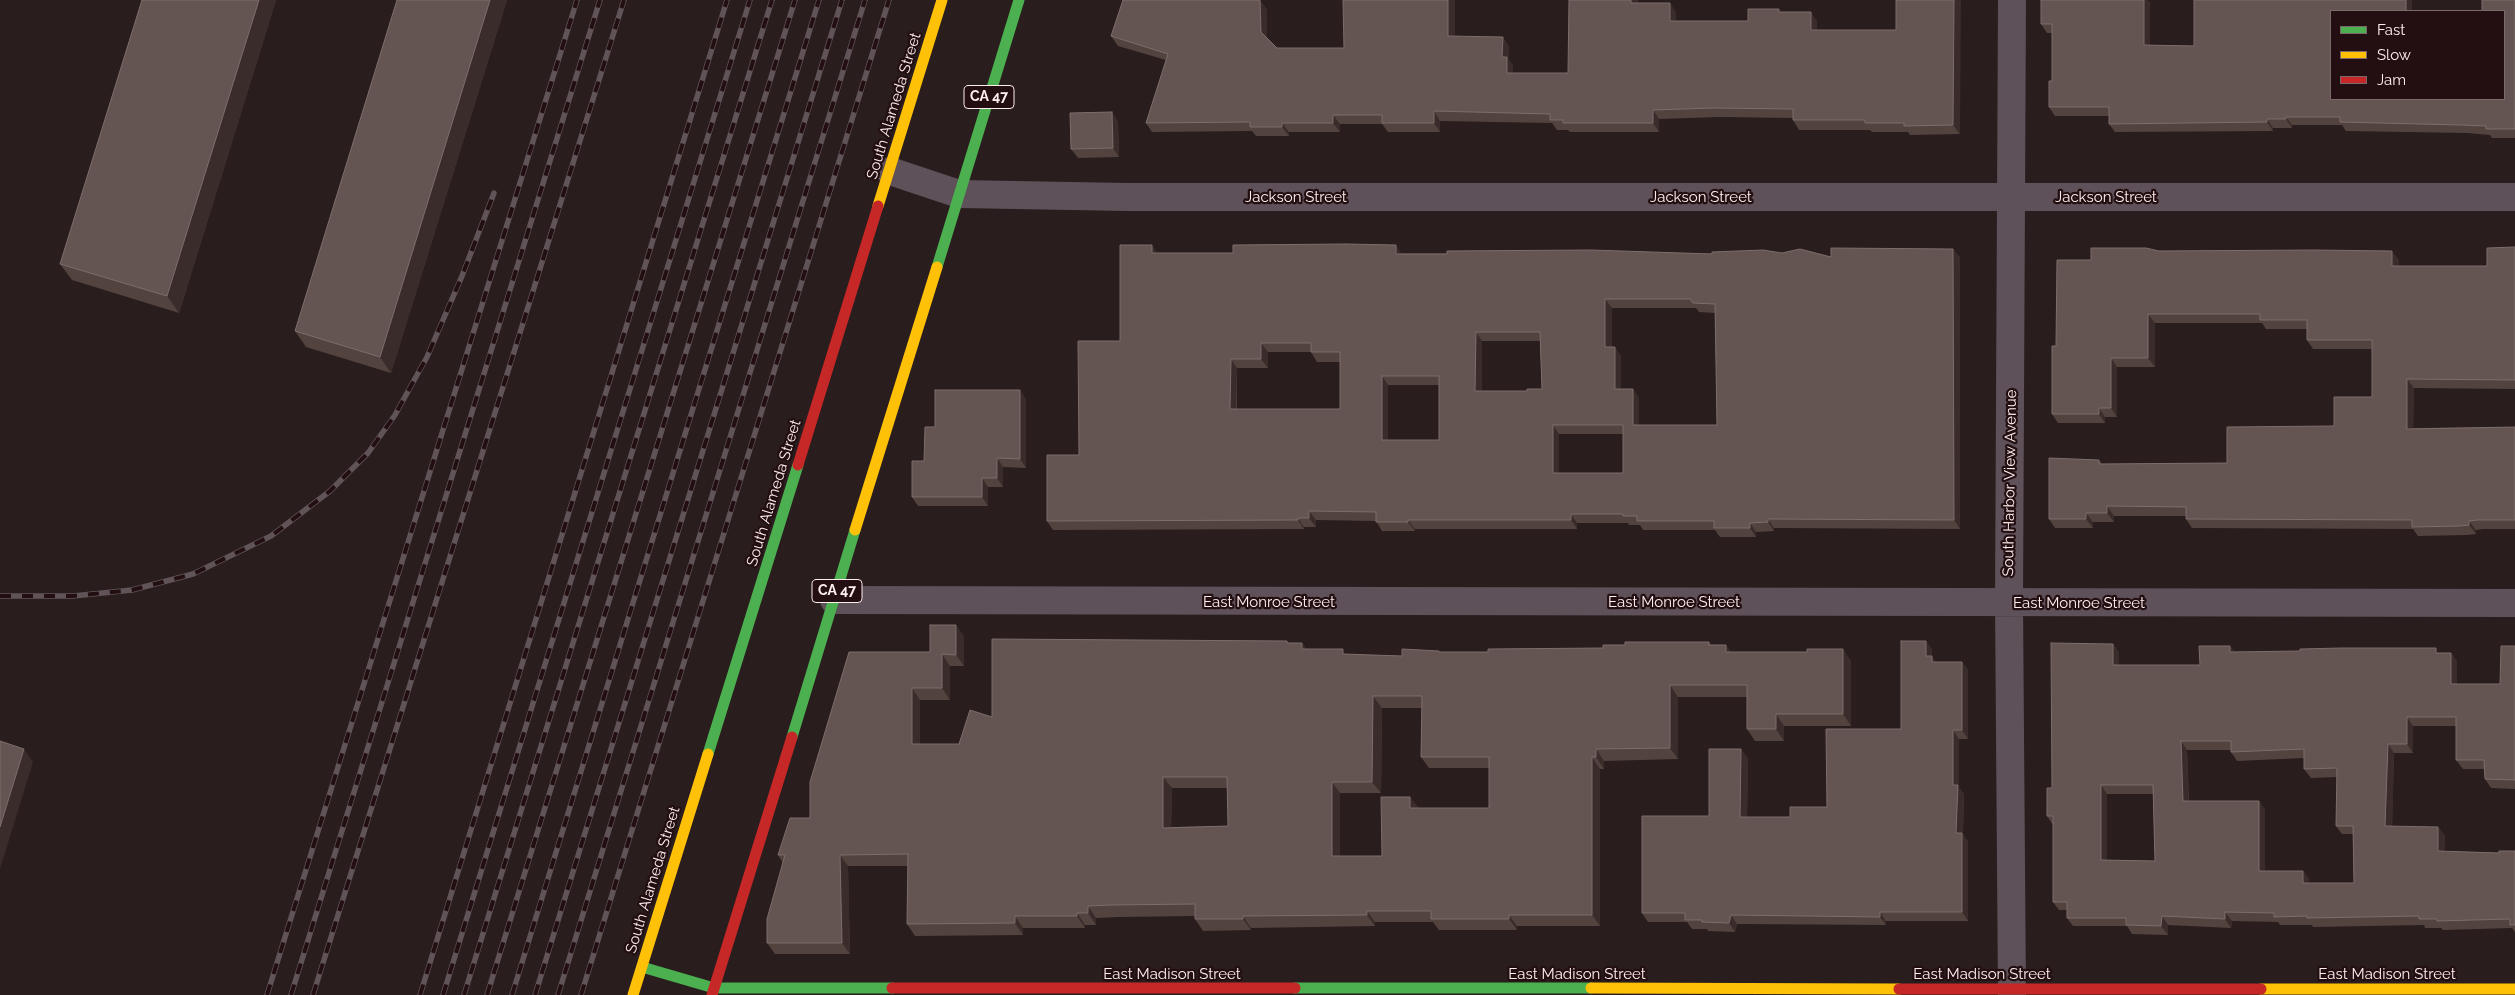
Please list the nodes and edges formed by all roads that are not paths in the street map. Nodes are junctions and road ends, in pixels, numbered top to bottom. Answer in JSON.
{"nodes":[{"id":1,"x":942,"y":0,"type":"edge"},
{"id":2,"x":1019,"y":0,"type":"edge"},
{"id":3,"x":2012,"y":0,"type":"edge"},
{"id":4,"x":890,"y":171,"type":"junction"},
{"id":5,"x":959,"y":194,"type":"junction"},
{"id":6,"x":2012,"y":197,"type":"junction"},
{"id":7,"x":2515,"y":197,"type":"edge"},
{"id":8,"x":834,"y":600,"type":"junction"},
{"id":9,"x":2008,"y":602,"type":"junction"},
{"id":10,"x":2515,"y":603,"type":"edge"},
{"id":11,"x":642,"y":967,"type":"junction"},
{"id":12,"x":2515,"y":989,"type":"edge"},
{"id":13,"x":713,"y":992,"type":"edge"},
{"id":14,"x":2012,"y":992,"type":"edge"},
{"id":15,"x":633,"y":995,"type":"edge"}],
"edges":[{"from":1,"to":4,"type":"main road","name":"South Alameda Street"},
{"from":2,"to":5,"type":"main road","number":"CA 47"},
{"from":3,"to":6,"type":"street","name":"South Harbor View Avenue"},
{"from":4,"to":5,"type":"street","name":"Jackson Street"},
{"from":4,"to":11,"type":"main road","name":"South Alameda Street"},
{"from":5,"to":6,"type":"street","name":"Jackson Street"},
{"from":5,"to":8,"type":"main road","number":"CA 47"},
{"from":6,"to":7,"type":"street","name":"Jackson Street"},
{"from":6,"to":9,"type":"street","name":"South Harbor View Avenue"},
{"from":8,"to":9,"type":"street","name":"East Monroe Street"},
{"from":8,"to":13,"type":"main road","number":"CA 47"},
{"from":9,"to":10,"type":"street","name":"East Monroe Street"},
{"from":9,"to":14,"type":"street","name":"South Harbor View Avenue"},
{"from":11,"to":13,"type":"main road","name":"East Madison Street"},
{"from":11,"to":15,"type":"main road","name":"South Alameda Street"},
{"from":12,"to":14,"type":"main road","name":"East Madison Street"},
{"from":13,"to":14,"type":"main road","name":"East Madison Street"}]}
